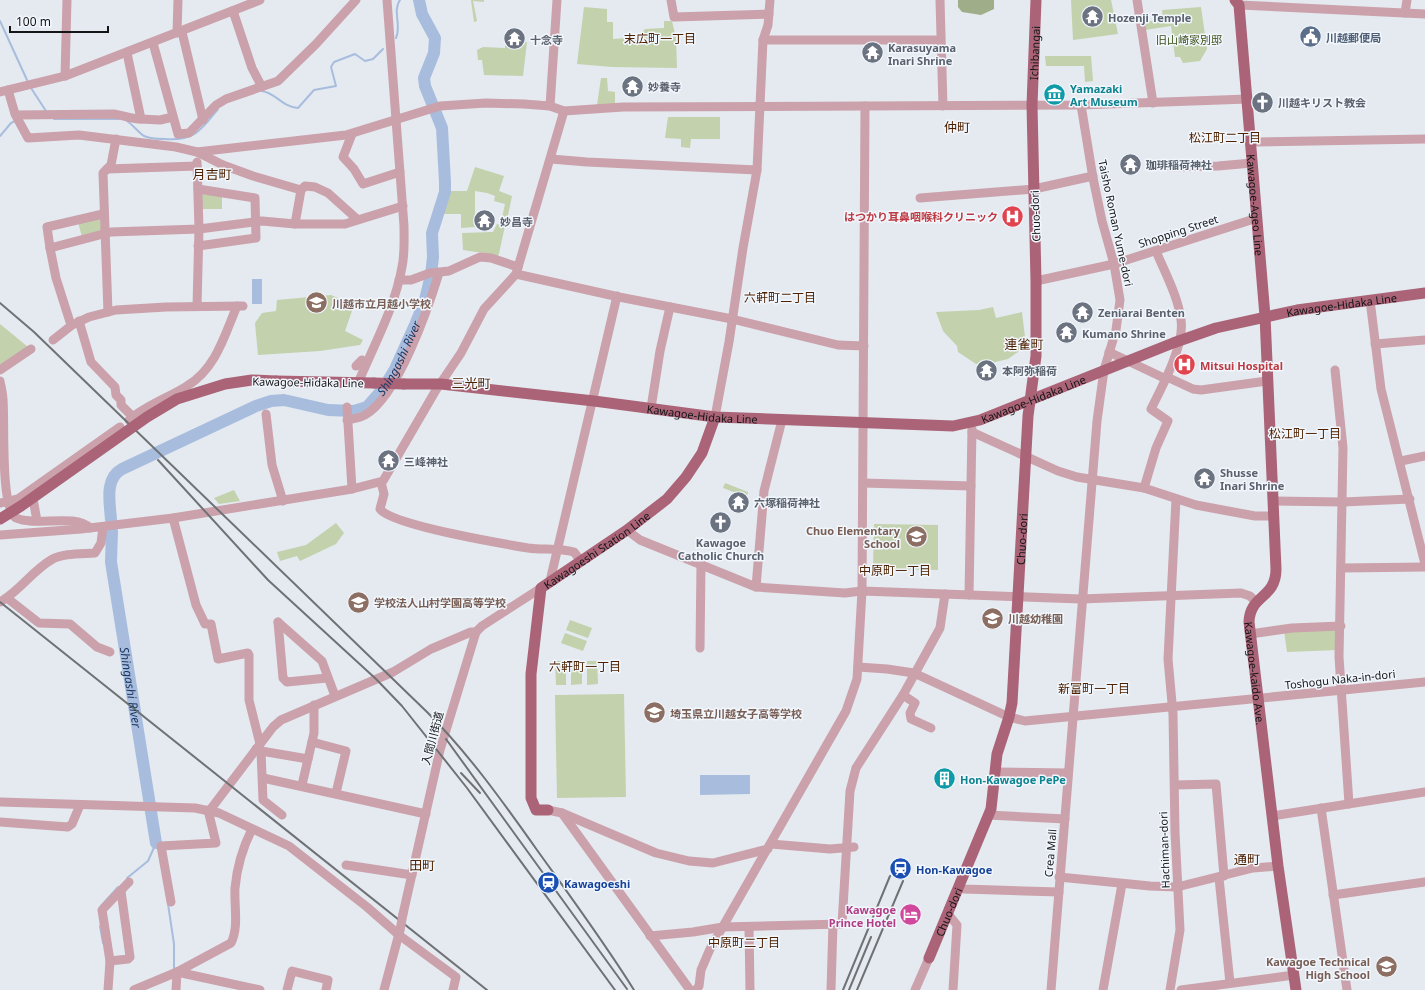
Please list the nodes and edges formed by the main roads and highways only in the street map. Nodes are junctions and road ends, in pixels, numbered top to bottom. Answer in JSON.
{"nodes":[{"id":1,"x":1036,"y":0,"type":"edge"},
{"id":2,"x":1237,"y":3,"type":"edge"},
{"id":3,"x":1032,"y":105,"type":"joint"},
{"id":4,"x":1425,"y":293,"type":"edge"},
{"id":5,"x":1265,"y":316,"type":"junction"},
{"id":6,"x":1029,"y":400,"type":"junction"},
{"id":7,"x":714,"y":417,"type":"junction"},
{"id":8,"x":0,"y":519,"type":"edge"},
{"id":9,"x":548,"y":810,"type":"road end"},
{"id":10,"x":929,"y":958,"type":"road end"},
{"id":11,"x":1296,"y":990,"type":"edge"}],
"edges":[{"from":1,"to":3,"type":"main road","name":"Ichibangai"},
{"from":2,"to":5,"type":"main road","name":"Kawagoe-Ageo Line"},
{"from":3,"to":6,"type":"main road","name":"Chuo-dori"},
{"from":4,"to":5,"type":"main road","name":"Kawagoe-Hidaka Line"},
{"from":5,"to":6,"type":"main road","name":"Kawagoe-Hidaka Line"},
{"from":5,"to":11,"type":"main road","name":"Kawagoe-kaido Ave."},
{"from":6,"to":7,"type":"main road","name":"Kawagoe-Hidaka Line"},
{"from":6,"to":10,"type":"main road","name":"Chuo-dori"},
{"from":7,"to":8,"type":"main road","name":"Kawagoe-Hidaka Line","bridge":true},
{"from":7,"to":9,"type":"main road","name":"Kawagoeshi Station Line"}]}
